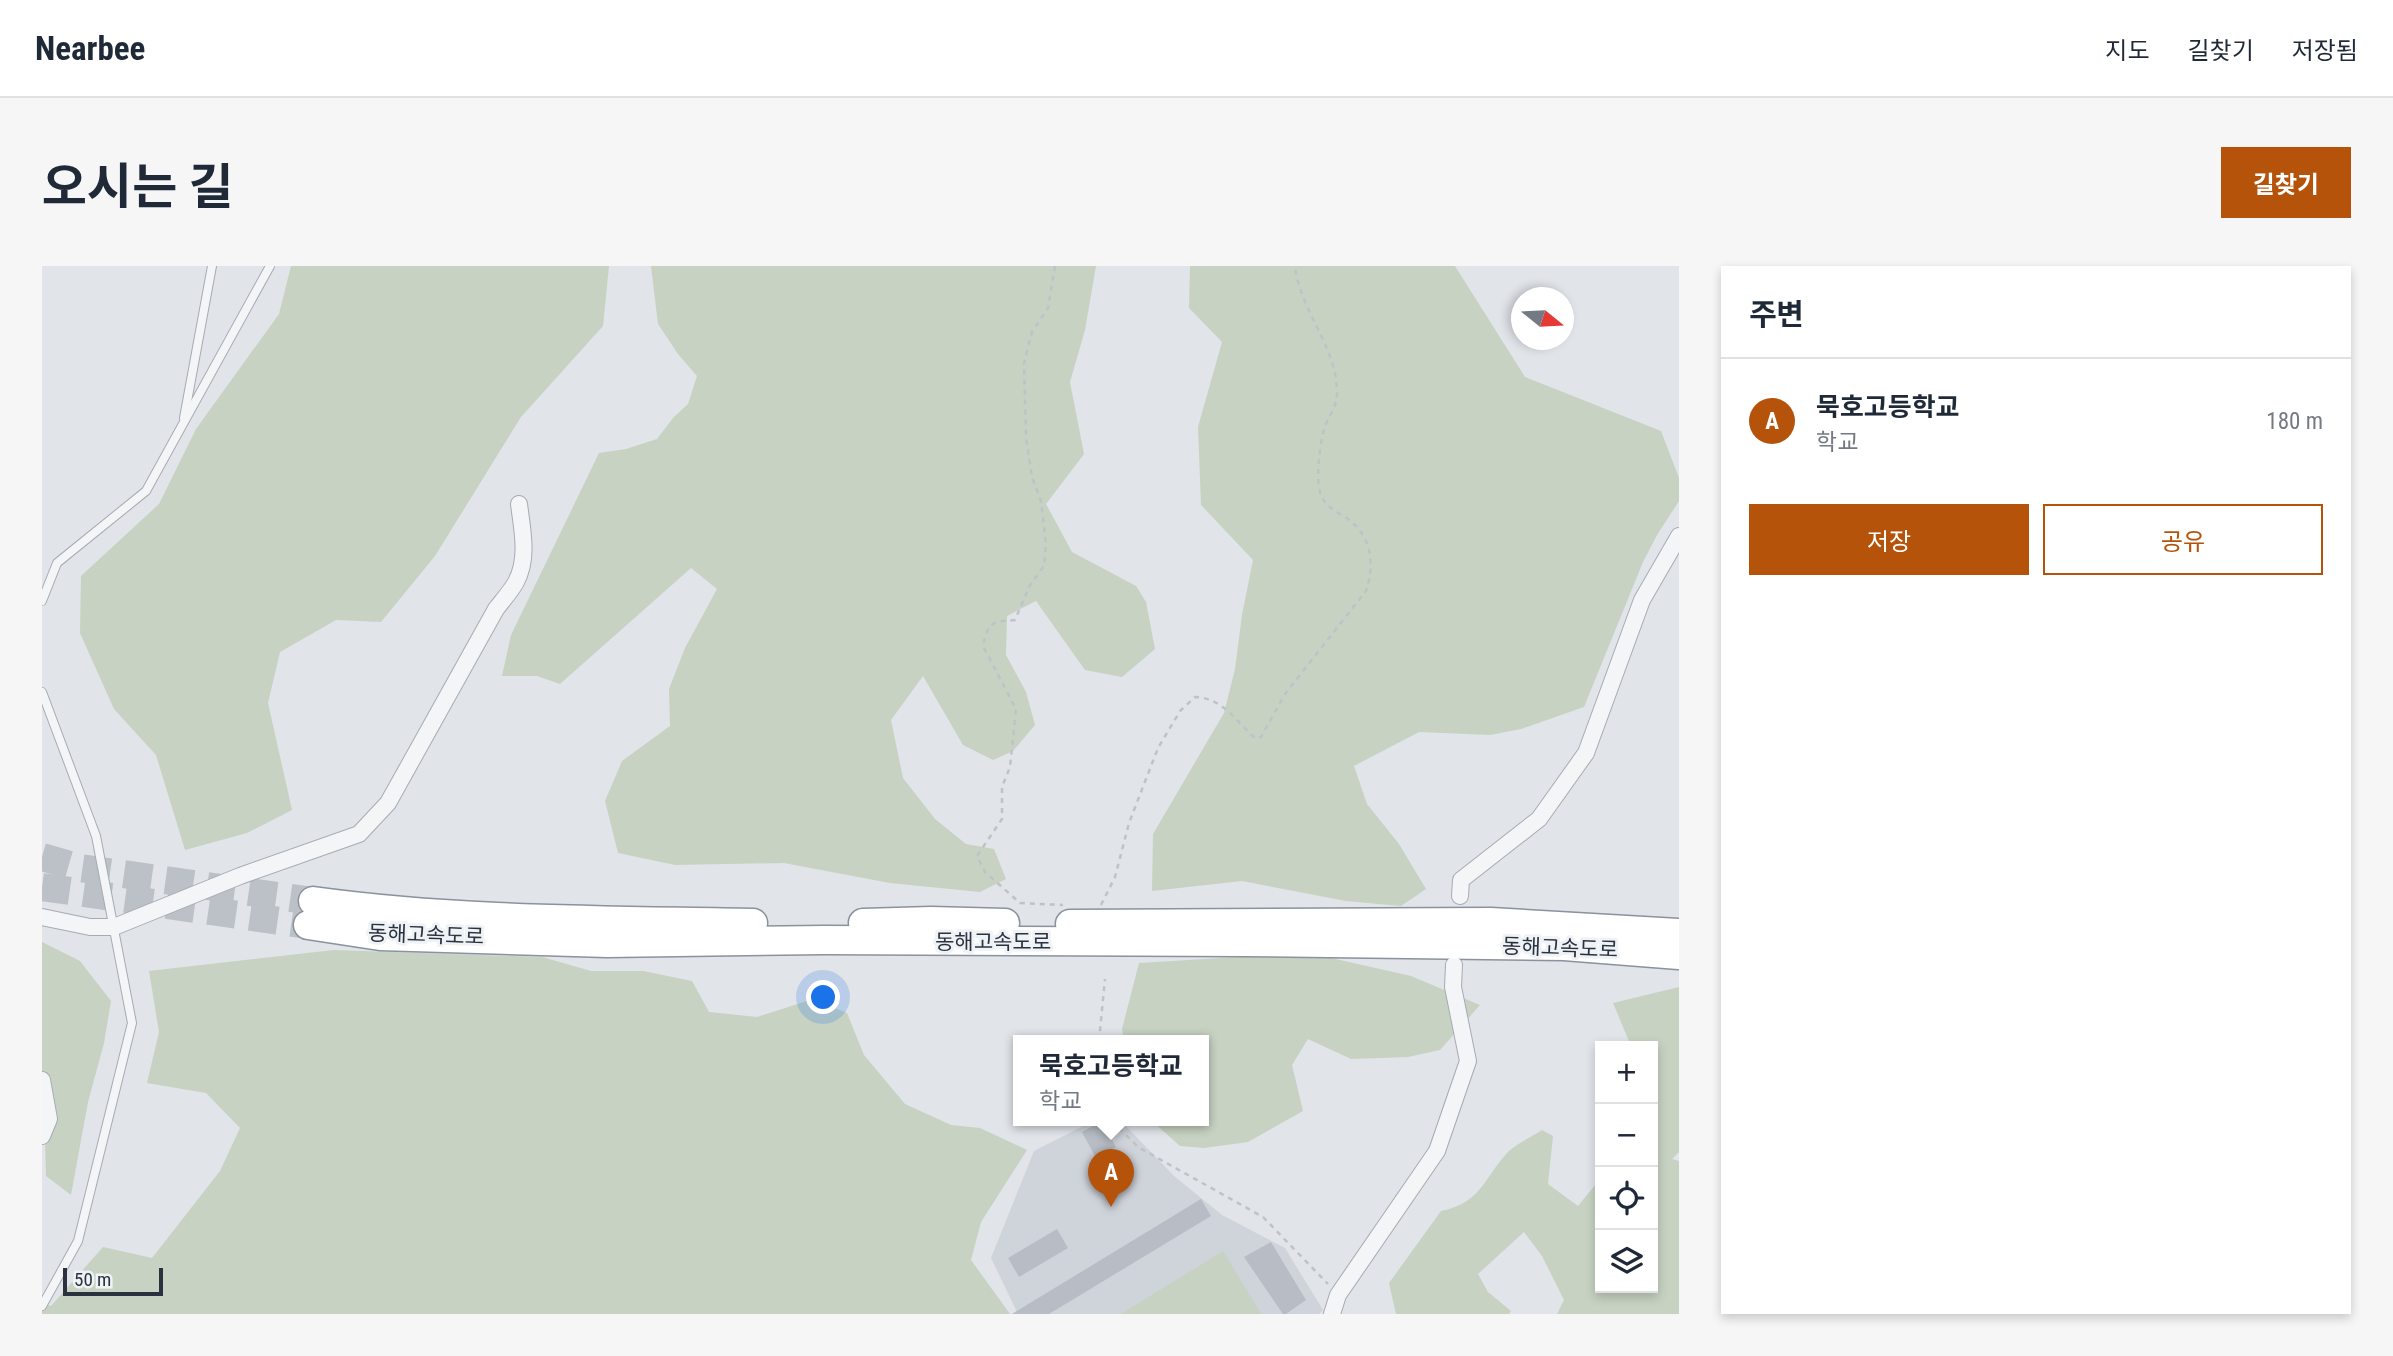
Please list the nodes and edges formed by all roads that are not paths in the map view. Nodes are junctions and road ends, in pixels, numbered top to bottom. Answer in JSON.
{"nodes":[{"id":1,"x":212,"y":266,"type":"edge"},
{"id":2,"x":270,"y":266,"type":"edge"},
{"id":3,"x":182,"y":426,"type":"junction"},
{"id":4,"x":519,"y":504,"type":"dead end"},
{"id":5,"x":1679,"y":536,"type":"edge"},
{"id":6,"x":42,"y":601,"type":"edge"},
{"id":7,"x":42,"y":692,"type":"edge"},
{"id":8,"x":1460,"y":896,"type":"dead end"},
{"id":9,"x":42,"y":917,"type":"edge"},
{"id":10,"x":114,"y":927,"type":"junction"},
{"id":11,"x":1679,"y":933,"type":"edge"},
{"id":12,"x":1679,"y":955,"type":"edge"},
{"id":13,"x":1454,"y":965,"type":"dead end"},
{"id":14,"x":42,"y":1080,"type":"edge"},
{"id":15,"x":42,"y":1136,"type":"edge"},
{"id":16,"x":42,"y":1306,"type":"edge"},
{"id":17,"x":1332,"y":1314,"type":"edge"}],
"edges":[{"from":1,"to":3,"type":"lane"},
{"from":2,"to":3,"type":"lane"},
{"from":3,"to":6,"type":"lane"},
{"from":4,"to":10,"type":"street"},
{"from":5,"to":8,"type":"street"},
{"from":7,"to":10,"type":"lane"},
{"from":9,"to":10,"type":"street"},
{"from":10,"to":16,"type":"lane"},
{"from":11,"to":12,"type":"highway","name":"동해고속도로"},
{"from":13,"to":17,"type":"street"},
{"from":14,"to":15,"type":"street"}]}
